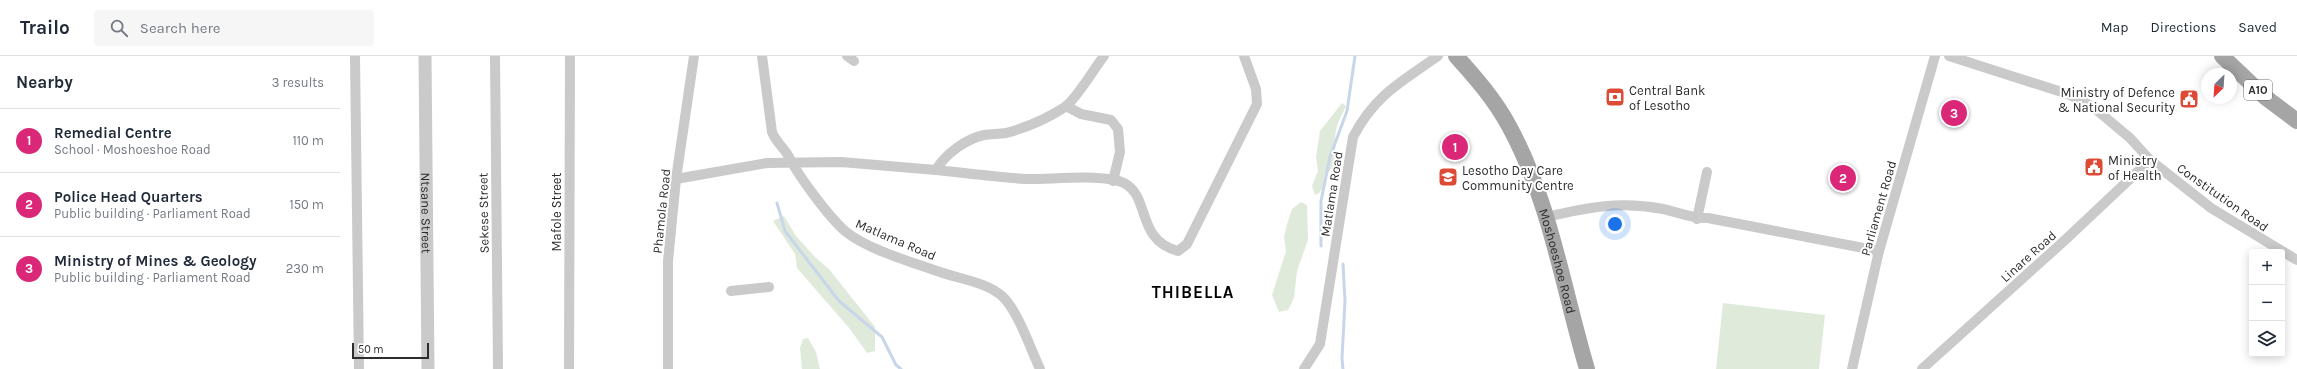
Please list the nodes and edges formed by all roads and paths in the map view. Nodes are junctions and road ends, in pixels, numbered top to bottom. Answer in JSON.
{"nodes":[{"id":1,"x":355,"y":56,"type":"edge"},
{"id":2,"x":425,"y":56,"type":"edge"},
{"id":3,"x":495,"y":56,"type":"edge"},
{"id":4,"x":570,"y":56,"type":"edge"},
{"id":5,"x":694,"y":56,"type":"edge"},
{"id":6,"x":762,"y":56,"type":"edge"},
{"id":7,"x":1104,"y":56,"type":"edge"},
{"id":8,"x":1244,"y":56,"type":"edge"},
{"id":9,"x":1438,"y":56,"type":"edge"},
{"id":10,"x":1456,"y":56,"type":"edge"},
{"id":11,"x":1935,"y":56,"type":"edge"},
{"id":12,"x":1949,"y":56,"type":"edge"},
{"id":13,"x":2222,"y":56,"type":"edge"},
{"id":14,"x":1066,"y":106,"type":"junction"},
{"id":15,"x":2297,"y":121,"type":"edge"},
{"id":16,"x":2150,"y":160,"type":"junction"},
{"id":17,"x":792,"y":164,"type":"junction"},
{"id":18,"x":936,"y":170,"type":"junction"},
{"id":19,"x":1707,"y":172,"type":"dead end"},
{"id":20,"x":676,"y":179,"type":"junction"},
{"id":21,"x":1113,"y":181,"type":"junction"},
{"id":22,"x":1547,"y":217,"type":"junction"},
{"id":23,"x":1697,"y":219,"type":"junction"},
{"id":24,"x":1879,"y":252,"type":"junction"},
{"id":25,"x":2297,"y":260,"type":"edge"},
{"id":26,"x":769,"y":286,"type":"dead end"},
{"id":27,"x":731,"y":291,"type":"dead end"},
{"id":28,"x":359,"y":369,"type":"edge"},
{"id":29,"x":428,"y":369,"type":"edge"},
{"id":30,"x":498,"y":369,"type":"edge"},
{"id":31,"x":569,"y":369,"type":"edge"},
{"id":32,"x":668,"y":369,"type":"edge"},
{"id":33,"x":1040,"y":369,"type":"edge"},
{"id":34,"x":1304,"y":369,"type":"edge"},
{"id":35,"x":1587,"y":369,"type":"edge"},
{"id":36,"x":1852,"y":369,"type":"edge"},
{"id":37,"x":1922,"y":369,"type":"edge"}],
"edges":[{"from":1,"to":28,"type":"street"},
{"from":2,"to":29,"type":"street","name":"Ntsane Street"},
{"from":3,"to":30,"type":"street","name":"Sekese Street"},
{"from":4,"to":31,"type":"street","name":"Mafole Street"},
{"from":5,"to":20,"type":"street","name":"Phamola Road"},
{"from":6,"to":17,"type":"street","name":"Matlama Road"},
{"from":7,"to":14,"type":"street"},
{"from":8,"to":21,"type":"street"},
{"from":9,"to":34,"type":"street","name":"Matlama Road"},
{"from":10,"to":22,"type":"main road","name":"Moshoeshoe Road"},
{"from":11,"to":24,"type":"street","name":"Parliament Road"},
{"from":12,"to":16,"type":"street","name":"Constitution Road"},
{"from":13,"to":15,"type":"main road","number":"A10"},
{"from":14,"to":18,"type":"street"},
{"from":14,"to":21,"type":"street"},
{"from":16,"to":25,"type":"street","name":"Constitution Road"},
{"from":16,"to":37,"type":"street","name":"Linare Road"},
{"from":17,"to":18,"type":"street"},
{"from":17,"to":20,"type":"street"},
{"from":17,"to":33,"type":"street","name":"Matlama Road"},
{"from":18,"to":21,"type":"street"},
{"from":19,"to":23,"type":"street"},
{"from":20,"to":32,"type":"street","name":"Phamola Road"},
{"from":22,"to":23,"type":"street"},
{"from":22,"to":35,"type":"main road","name":"Moshoeshoe Road"},
{"from":23,"to":24,"type":"street"},
{"from":24,"to":36,"type":"street","name":"Parliament Road"},
{"from":26,"to":27,"type":"street"}]}
